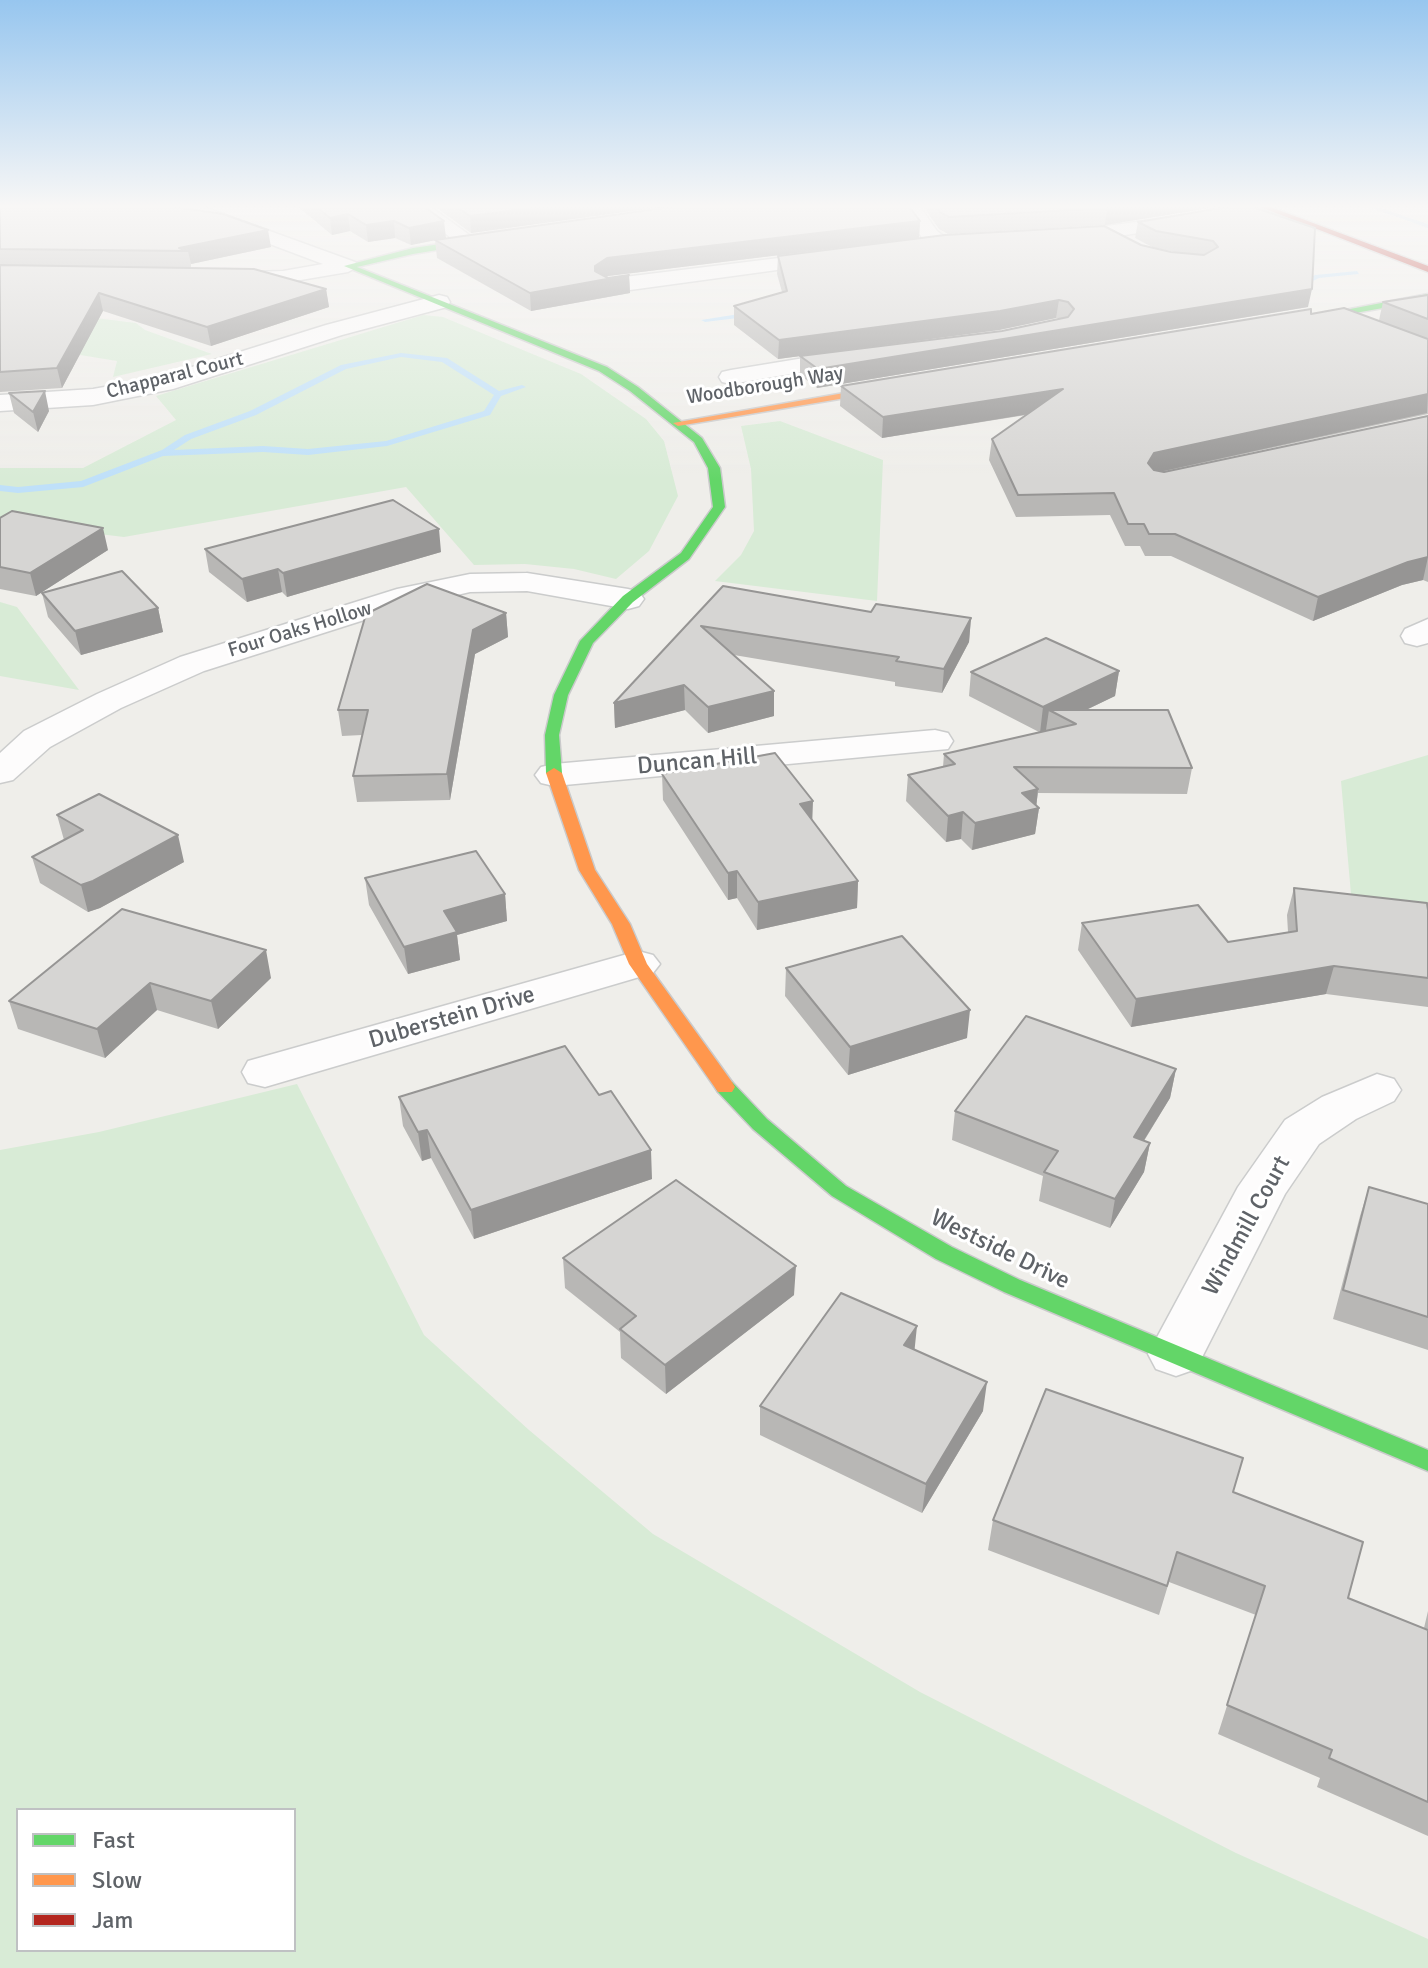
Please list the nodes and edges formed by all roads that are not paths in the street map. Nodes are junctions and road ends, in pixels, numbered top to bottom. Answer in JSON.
{"nodes":[{"id":1,"x":426,"y":297,"type":"edge"},
{"id":2,"x":1428,"y":297,"type":"edge"},
{"id":3,"x":439,"y":302,"type":"junction"},
{"id":4,"x":1336,"y":314,"type":"junction"},
{"id":5,"x":1276,"y":324,"type":"edge"},
{"id":6,"x":1375,"y":330,"type":"edge"},
{"id":7,"x":879,"y":354,"type":"edge"},
{"id":8,"x":731,"y":377,"type":"dead end"},
{"id":9,"x":926,"y":382,"type":"edge"},
{"id":10,"x":0,"y":403,"type":"edge"},
{"id":11,"x":678,"y":423,"type":"junction"},
{"id":12,"x":628,"y":599,"type":"junction"},
{"id":13,"x":935,"y":741,"type":"dead end"},
{"id":14,"x":0,"y":772,"type":"edge"},
{"id":15,"x":554,"y":775,"type":"junction"},
{"id":16,"x":638,"y":964,"type":"junction"},
{"id":17,"x":265,"y":1072,"type":"dead end"},
{"id":18,"x":1377,"y":1090,"type":"dead end"},
{"id":19,"x":1176,"y":1354,"type":"junction"},
{"id":20,"x":1428,"y":1461,"type":"edge"}],
"edges":[{"from":1,"to":3,"type":"street","name":"Westside Drive"},
{"from":2,"to":4,"type":"street"},
{"from":3,"to":10,"type":"street","name":"Chapparal Court"},
{"from":3,"to":11,"type":"street","name":"Westside Drive"},
{"from":4,"to":5,"type":"street"},
{"from":4,"to":6,"type":"street"},
{"from":7,"to":8,"type":"street"},
{"from":9,"to":11,"type":"street","name":"Woodborough Way"},
{"from":11,"to":12,"type":"street","name":"Westside Drive"},
{"from":12,"to":14,"type":"street","name":"Four Oaks Hollow"},
{"from":12,"to":15,"type":"street","name":"Westside Drive"},
{"from":13,"to":15,"type":"street","name":"Duncan Hill"},
{"from":15,"to":16,"type":"street","name":"Westside Drive"},
{"from":16,"to":17,"type":"street","name":"Duberstein Drive"},
{"from":16,"to":19,"type":"street","name":"Westside Drive"},
{"from":18,"to":19,"type":"street","name":"Windmill Court"},
{"from":19,"to":20,"type":"street","name":"Westside Drive"}]}
